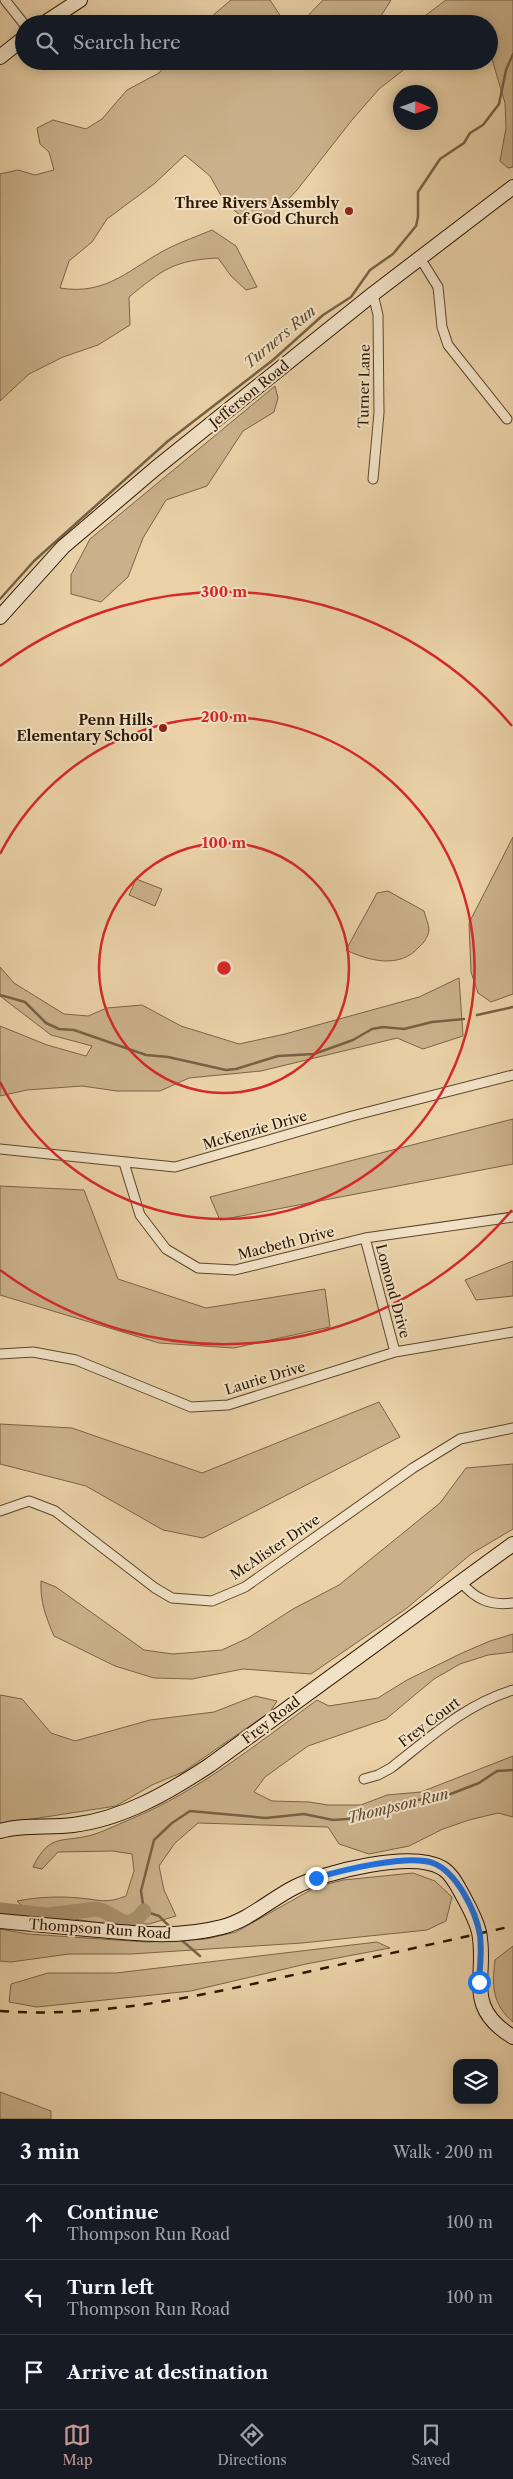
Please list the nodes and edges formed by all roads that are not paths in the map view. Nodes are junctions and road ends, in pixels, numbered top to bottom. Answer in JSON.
{"nodes":[{"id":1,"x":4,"y":0,"type":"edge"},
{"id":2,"x":80,"y":0,"type":"edge"},
{"id":3,"x":16,"y":15,"type":"edge"},
{"id":4,"x":57,"y":15,"type":"edge"},
{"id":5,"x":15,"y":45,"type":"edge"},
{"id":6,"x":0,"y":57,"type":"edge"},
{"id":7,"x":513,"y":187,"type":"edge"},
{"id":8,"x":420,"y":258,"type":"junction"},
{"id":9,"x":373,"y":294,"type":"junction"},
{"id":10,"x":507,"y":419,"type":"dead end"},
{"id":11,"x":372,"y":479,"type":"dead end"},
{"id":12,"x":0,"y":617,"type":"edge"},
{"id":13,"x":513,"y":1075,"type":"edge"},
{"id":14,"x":0,"y":1149,"type":"edge"},
{"id":15,"x":124,"y":1163,"type":"junction"},
{"id":16,"x":513,"y":1217,"type":"edge"},
{"id":17,"x":365,"y":1238,"type":"junction"},
{"id":18,"x":513,"y":1332,"type":"edge"},
{"id":19,"x":395,"y":1352,"type":"junction"},
{"id":20,"x":0,"y":1354,"type":"edge"},
{"id":21,"x":513,"y":1428,"type":"edge"},
{"id":22,"x":0,"y":1511,"type":"edge"},
{"id":23,"x":513,"y":1544,"type":"edge"},
{"id":24,"x":461,"y":1582,"type":"junction"},
{"id":25,"x":513,"y":1603,"type":"edge"},
{"id":26,"x":513,"y":1690,"type":"edge"},
{"id":27,"x":364,"y":1779,"type":"dead end"},
{"id":28,"x":0,"y":1832,"type":"edge"},
{"id":29,"x":0,"y":1921,"type":"edge"},
{"id":30,"x":513,"y":2036,"type":"edge"}],
"edges":[{"from":1,"to":3,"type":"street"},
{"from":2,"to":4,"type":"street"},
{"from":5,"to":6,"type":"street"},
{"from":7,"to":8,"type":"street","name":"Jefferson Road"},
{"from":8,"to":9,"type":"street","name":"Jefferson Road"},
{"from":8,"to":10,"type":"street"},
{"from":9,"to":11,"type":"street","name":"Turner Lane"},
{"from":9,"to":12,"type":"street","name":"Jefferson Road"},
{"from":13,"to":15,"type":"street","name":"McKenzie Drive"},
{"from":14,"to":15,"type":"street","name":"McKenzie Drive"},
{"from":15,"to":17,"type":"street","name":"Macbeth Drive"},
{"from":16,"to":17,"type":"street","name":"Macbeth Drive"},
{"from":17,"to":19,"type":"street","name":"Lomond Drive"},
{"from":18,"to":19,"type":"street","name":"Laurie Drive"},
{"from":19,"to":20,"type":"street","name":"Laurie Drive"},
{"from":21,"to":22,"type":"street","name":"McAlister Drive"},
{"from":23,"to":24,"type":"street","name":"Frey Road"},
{"from":24,"to":25,"type":"street"},
{"from":24,"to":28,"type":"street","name":"Frey Road"},
{"from":26,"to":27,"type":"street","name":"Frey Court"},
{"from":29,"to":30,"type":"street","name":"Thompson Run Road"}]}
